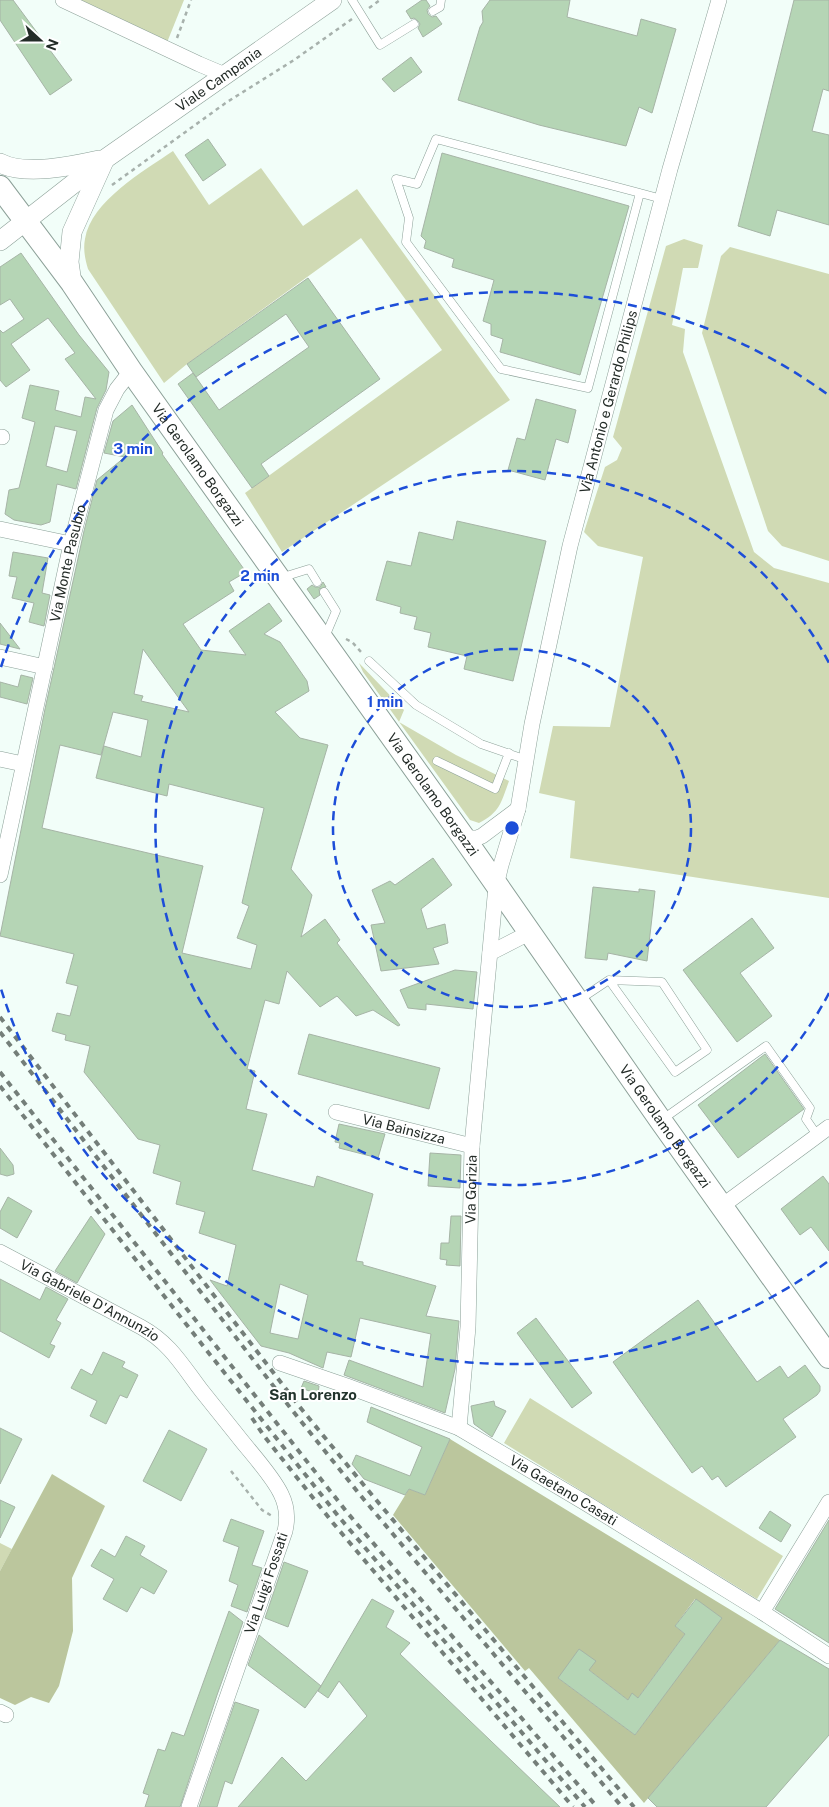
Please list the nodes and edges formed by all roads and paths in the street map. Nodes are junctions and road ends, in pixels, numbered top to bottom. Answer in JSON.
{"nodes":[{"id":1,"x":63,"y":0,"type":"edge"},
{"id":2,"x":191,"y":0,"type":"edge"},
{"id":3,"x":332,"y":0,"type":"edge"},
{"id":4,"x":352,"y":0,"type":"edge"},
{"id":5,"x":380,"y":0,"type":"edge"},
{"id":6,"x":441,"y":0,"type":"edge"},
{"id":7,"x":719,"y":0,"type":"edge"},
{"id":8,"x":433,"y":11,"type":"dead end"},
{"id":9,"x":361,"y":13,"type":"junction"},
{"id":10,"x":414,"y":24,"type":"dead end"},
{"id":11,"x":172,"y":51,"type":"junction"},
{"id":12,"x":225,"y":75,"type":"junction"},
{"id":13,"x":105,"y":159,"type":"junction"},
{"id":14,"x":0,"y":163,"type":"edge"},
{"id":15,"x":0,"y":187,"type":"edge"},
{"id":16,"x":108,"y":188,"type":"dead end"},
{"id":17,"x":640,"y":193,"type":"junction"},
{"id":18,"x":662,"y":199,"type":"junction"},
{"id":19,"x":26,"y":220,"type":"junction"},
{"id":20,"x":0,"y":241,"type":"edge"},
{"id":21,"x":72,"y":283,"type":"junction"},
{"id":22,"x":131,"y":371,"type":"junction"},
{"id":23,"x":0,"y":529,"type":"edge"},
{"id":24,"x":71,"y":544,"type":"junction"},
{"id":25,"x":278,"y":579,"type":"junction"},
{"id":26,"x":317,"y":582,"type":"dead end"},
{"id":27,"x":324,"y":592,"type":"dead end"},
{"id":28,"x":327,"y":632,"type":"junction"},
{"id":29,"x":0,"y":657,"type":"edge"},
{"id":30,"x":369,"y":661,"type":"joint"},
{"id":31,"x":45,"y":667,"type":"junction"},
{"id":32,"x":509,"y":753,"type":"junction"},
{"id":33,"x":0,"y":759,"type":"edge"},
{"id":34,"x":527,"y":760,"type":"junction"},
{"id":35,"x":437,"y":761,"type":"dead end"},
{"id":36,"x":23,"y":764,"type":"junction"},
{"id":37,"x":518,"y":809,"type":"junction"},
{"id":38,"x":464,"y":838,"type":"junction"},
{"id":39,"x":2,"y":856,"type":"edge"},
{"id":40,"x":0,"y":875,"type":"edge"},
{"id":41,"x":496,"y":886,"type":"junction"},
{"id":42,"x":529,"y":933,"type":"junction"},
{"id":43,"x":490,"y":953,"type":"junction"},
{"id":44,"x":609,"y":980,"type":"junction"},
{"id":45,"x":577,"y":1001,"type":"junction"},
{"id":46,"x":336,"y":1112,"type":"dead end"},
{"id":47,"x":661,"y":1121,"type":"junction"},
{"id":48,"x":823,"y":1131,"type":"edge"},
{"id":49,"x":472,"y":1146,"type":"junction"},
{"id":50,"x":722,"y":1206,"type":"junction"},
{"id":51,"x":0,"y":1252,"type":"edge"},
{"id":52,"x":176,"y":1355,"type":"joint"},
{"id":53,"x":829,"y":1357,"type":"edge"},
{"id":54,"x":280,"y":1363,"type":"dead end"},
{"id":55,"x":459,"y":1428,"type":"junction"},
{"id":56,"x":231,"y":1471,"type":"dead end"},
{"id":57,"x":829,"y":1502,"type":"edge"},
{"id":58,"x":287,"y":1524,"type":"junction"},
{"id":59,"x":762,"y":1612,"type":"junction"},
{"id":60,"x":829,"y":1656,"type":"edge"},
{"id":61,"x":189,"y":1807,"type":"edge"}],
"edges":[{"from":1,"to":11,"type":"street"},
{"from":2,"to":11,"type":"path"},
{"from":3,"to":12,"type":"street","name":"Viale Campania"},
{"from":4,"to":9,"type":"lane"},
{"from":5,"to":9,"type":"path"},
{"from":6,"to":8,"type":"lane"},
{"from":7,"to":18,"type":"street","name":"Via Antonio e Gerardo Philips"},
{"from":9,"to":10,"type":"lane"},
{"from":9,"to":16,"type":"path"},
{"from":11,"to":12,"type":"street"},
{"from":12,"to":13,"type":"street","name":"Viale Campania"},
{"from":13,"to":14,"type":"street","name":"Viale Campania"},
{"from":13,"to":19,"type":"street","name":"Viale Campania"},
{"from":13,"to":21,"type":"street"},
{"from":15,"to":19,"type":"main road","name":"Via Gerolamo Borgazzi"},
{"from":17,"to":17,"type":"lane"},
{"from":17,"to":18,"type":"lane"},
{"from":18,"to":34,"type":"street","name":"Via Antonio e Gerardo Philips"},
{"from":19,"to":20,"type":"street","name":"Viale Campania"},
{"from":19,"to":21,"type":"main road","name":"Via Gerolamo Borgazzi"},
{"from":21,"to":22,"type":"main road","name":"Via Gerolamo Borgazzi"},
{"from":22,"to":24,"type":"street","name":"Via Monte Pasubio"},
{"from":22,"to":25,"type":"main road","name":"Via Gerolamo Borgazzi"},
{"from":23,"to":24,"type":"street"},
{"from":24,"to":31,"type":"street","name":"Via Monte Pasubio"},
{"from":25,"to":26,"type":"lane"},
{"from":25,"to":28,"type":"main road","name":"Via Gerolamo Borgazzi"},
{"from":27,"to":28,"type":"lane"},
{"from":28,"to":30,"type":"path"},
{"from":28,"to":38,"type":"main road","name":"Via Gerolamo Borgazzi"},
{"from":29,"to":31,"type":"street"},
{"from":30,"to":32,"type":"lane"},
{"from":31,"to":36,"type":"street","name":"Via Monte Pasubio"},
{"from":32,"to":34,"type":"lane"},
{"from":32,"to":35,"type":"lane"},
{"from":33,"to":36,"type":"street"},
{"from":34,"to":37,"type":"street","name":"Via Antonio e Gerardo Philips"},
{"from":36,"to":39,"type":"street","name":"Via Monte Pasubio"},
{"from":37,"to":38,"type":"street"},
{"from":37,"to":41,"type":"street","name":"Via Antonio e Gerardo Philips"},
{"from":38,"to":41,"type":"main road","name":"Via Gerolamo Borgazzi"},
{"from":39,"to":40,"type":"street","name":"Via Monte Pasubio"},
{"from":41,"to":42,"type":"main road","name":"Via Gerolamo Borgazzi"},
{"from":41,"to":43,"type":"street","name":"Via Gorizia"},
{"from":42,"to":43,"type":"street"},
{"from":42,"to":45,"type":"main road","name":"Via Gerolamo Borgazzi"},
{"from":43,"to":49,"type":"street","name":"Via Gorizia"},
{"from":44,"to":44,"type":"lane"},
{"from":44,"to":45,"type":"lane"},
{"from":45,"to":47,"type":"main road","name":"Via Gerolamo Borgazzi"},
{"from":46,"to":49,"type":"street","name":"Via Bainsizza"},
{"from":47,"to":48,"type":"lane"},
{"from":47,"to":50,"type":"main road","name":"Via Gerolamo Borgazzi"},
{"from":48,"to":50,"type":"street"},
{"from":49,"to":55,"type":"street","name":"Via Gorizia"},
{"from":50,"to":53,"type":"main road","name":"Via Gerolamo Borgazzi"},
{"from":51,"to":52,"type":"street","name":"Via Gabriele D'Annunzio"},
{"from":52,"to":58,"type":"street","name":"Via Luigi Fossati"},
{"from":54,"to":55,"type":"street","name":"Via Gaetano Casati"},
{"from":55,"to":59,"type":"street","name":"Via Gaetano Casati"},
{"from":56,"to":58,"type":"path"},
{"from":57,"to":59,"type":"street"},
{"from":58,"to":61,"type":"street","name":"Via Luigi Fossati"},
{"from":59,"to":60,"type":"street","name":"Via Gaetano Casati"}]}
